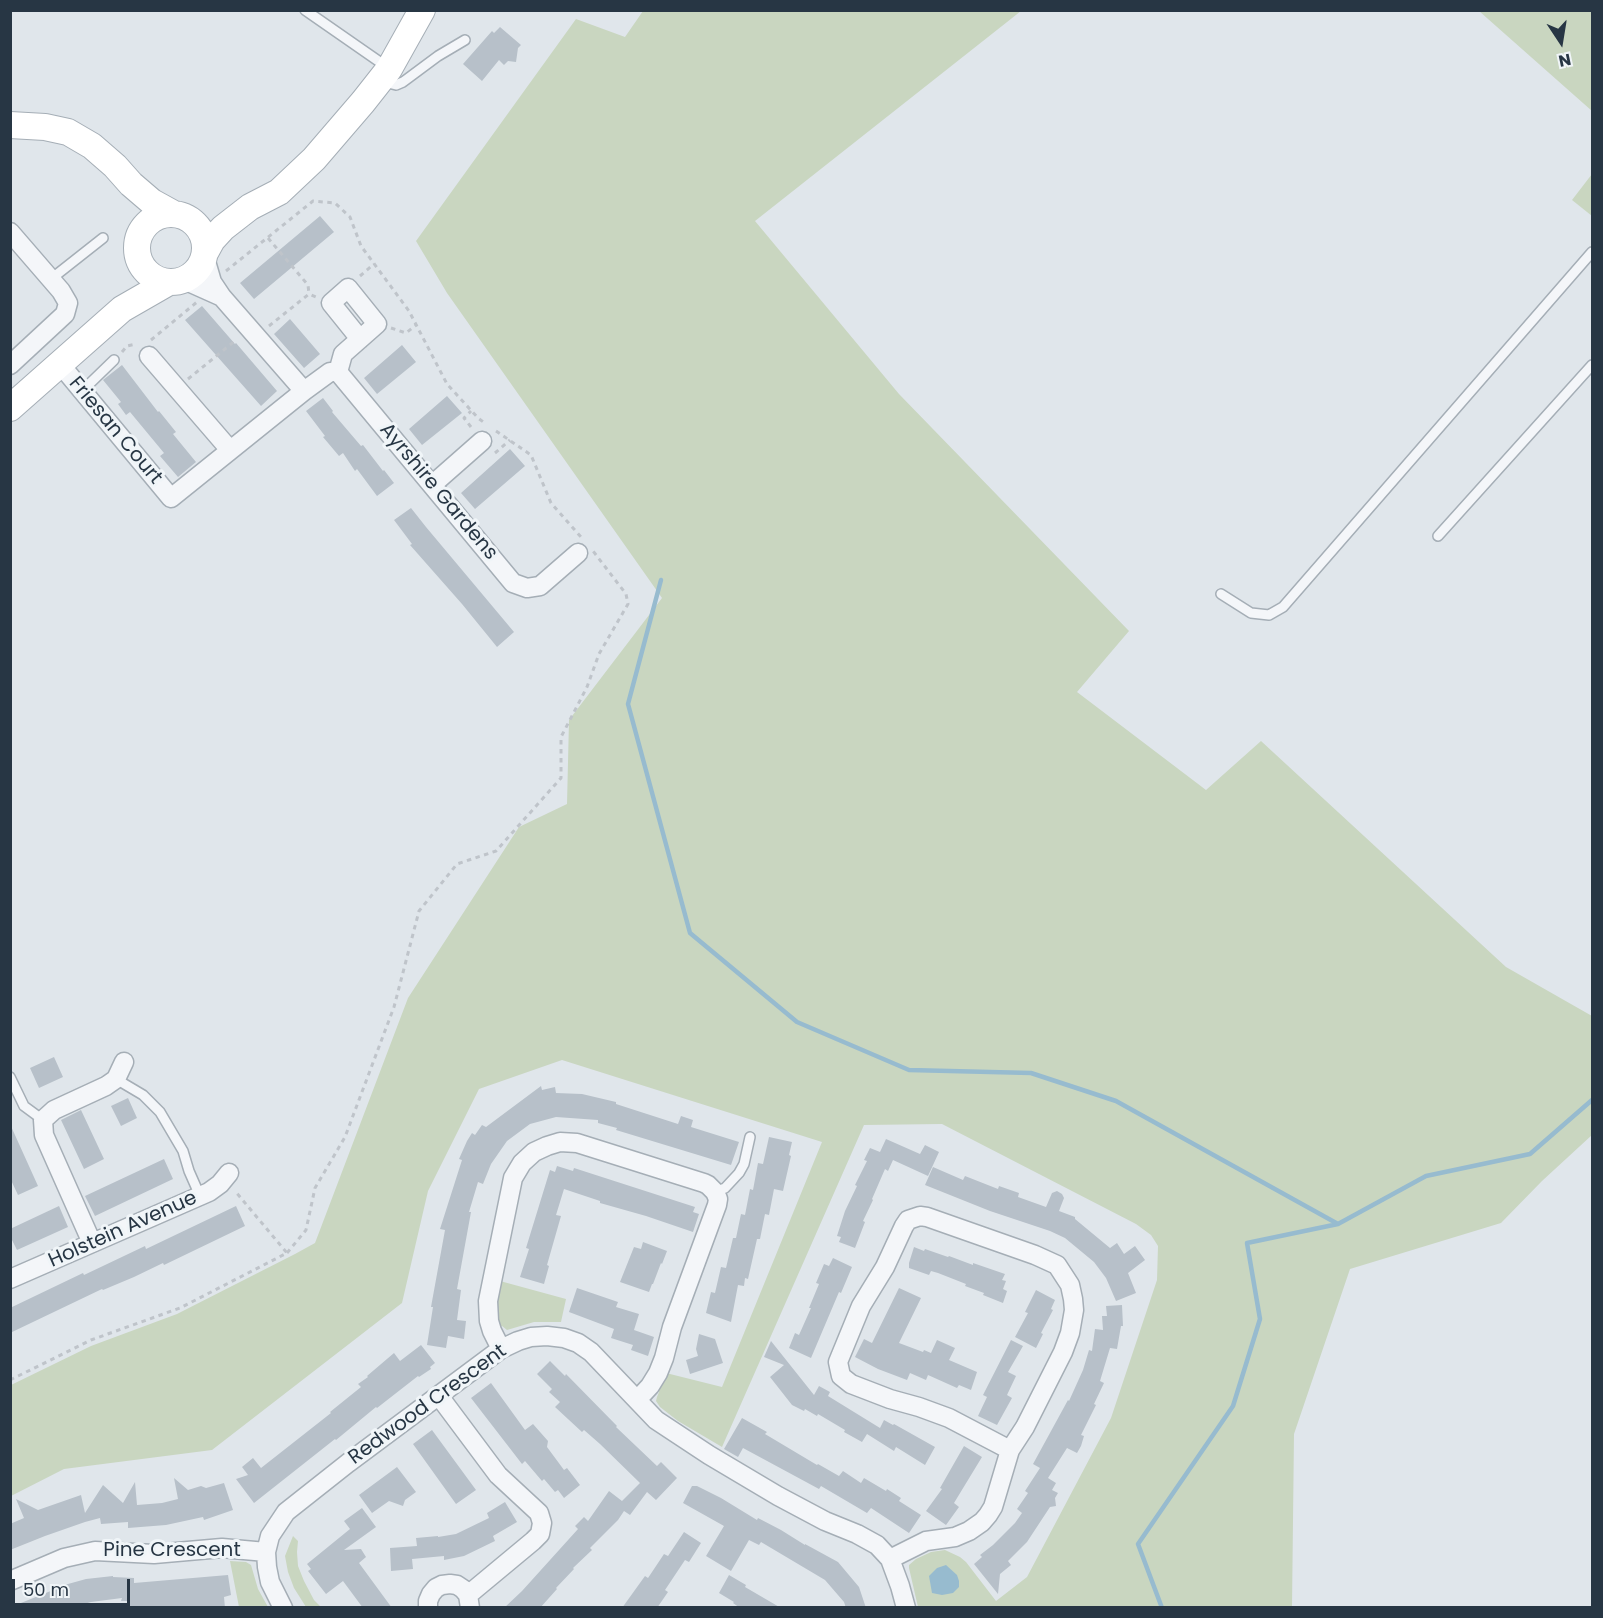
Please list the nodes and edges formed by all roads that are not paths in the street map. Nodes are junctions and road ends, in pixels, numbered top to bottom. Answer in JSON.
{"nodes":[{"id":1,"x":305,"y":10,"type":"edge"},
{"id":2,"x":422,"y":10,"type":"edge"},
{"id":3,"x":465,"y":39,"type":"dead end"},
{"id":4,"x":388,"y":71,"type":"junction"},
{"id":5,"x":10,"y":125,"type":"edge"},
{"id":6,"x":130,"y":184,"type":"junction"},
{"id":7,"x":250,"y":207,"type":"junction"},
{"id":8,"x":180,"y":215,"type":"junction"},
{"id":9,"x":10,"y":232,"type":"edge"},
{"id":10,"x":103,"y":238,"type":"dead end"},
{"id":11,"x":138,"y":247,"type":"junction"},
{"id":12,"x":1593,"y":252,"type":"edge"},
{"id":13,"x":205,"y":254,"type":"junction"},
{"id":14,"x":51,"y":279,"type":"junction"},
{"id":15,"x":198,"y":286,"type":"junction"},
{"id":16,"x":122,"y":309,"type":"junction"},
{"id":17,"x":360,"y":339,"type":"junction"},
{"id":18,"x":145,"y":347,"type":"road end"},
{"id":19,"x":114,"y":360,"type":"road end"},
{"id":20,"x":60,"y":364,"type":"junction"},
{"id":21,"x":10,"y":365,"type":"edge"},
{"id":22,"x":1593,"y":365,"type":"edge"},
{"id":23,"x":339,"y":372,"type":"junction"},
{"id":24,"x":82,"y":391,"type":"junction"},
{"id":25,"x":304,"y":391,"type":"junction"},
{"id":26,"x":10,"y":408,"type":"edge"},
{"id":27,"x":482,"y":441,"type":"dead end"},
{"id":28,"x":230,"y":450,"type":"junction"},
{"id":29,"x":432,"y":485,"type":"junction"},
{"id":30,"x":1438,"y":536,"type":"dead end"},
{"id":31,"x":583,"y":546,"type":"road end"},
{"id":32,"x":1221,"y":594,"type":"dead end"},
{"id":33,"x":124,"y":1062,"type":"dead end"},
{"id":34,"x":10,"y":1077,"type":"edge"},
{"id":35,"x":116,"y":1079,"type":"junction"},
{"id":36,"x":43,"y":1120,"type":"junction"},
{"id":37,"x":750,"y":1137,"type":"dead end"},
{"id":38,"x":227,"y":1175,"type":"road end"},
{"id":39,"x":715,"y":1192,"type":"junction"},
{"id":40,"x":200,"y":1196,"type":"junction"},
{"id":41,"x":92,"y":1243,"type":"junction"},
{"id":42,"x":10,"y":1279,"type":"edge"},
{"id":43,"x":501,"y":1349,"type":"junction"},
{"id":44,"x":439,"y":1396,"type":"junction"},
{"id":45,"x":637,"y":1400,"type":"junction"},
{"id":46,"x":1010,"y":1450,"type":"junction"},
{"id":47,"x":266,"y":1552,"type":"junction"},
{"id":48,"x":890,"y":1559,"type":"junction"},
{"id":49,"x":10,"y":1581,"type":"edge"},
{"id":50,"x":469,"y":1601,"type":"edge"},
{"id":51,"x":283,"y":1608,"type":"edge"},
{"id":52,"x":428,"y":1608,"type":"edge"},
{"id":53,"x":906,"y":1608,"type":"edge"}],
"edges":[{"from":1,"to":4,"type":"lane"},
{"from":2,"to":4,"type":"street"},
{"from":3,"to":4,"type":"lane"},
{"from":4,"to":7,"type":"street"},
{"from":5,"to":6,"type":"street"},
{"from":6,"to":8,"type":"street"},
{"from":6,"to":11,"type":"street"},
{"from":7,"to":8,"type":"street"},
{"from":7,"to":13,"type":"street"},
{"from":8,"to":11,"type":"street"},
{"from":8,"to":13,"type":"street"},
{"from":9,"to":14,"type":"street"},
{"from":10,"to":14,"type":"lane"},
{"from":11,"to":15,"type":"street"},
{"from":11,"to":16,"type":"street"},
{"from":12,"to":32,"type":"lane"},
{"from":13,"to":15,"type":"street"},
{"from":14,"to":21,"type":"street"},
{"from":15,"to":16,"type":"street"},
{"from":15,"to":25,"type":"street"},
{"from":16,"to":20,"type":"street"},
{"from":17,"to":17,"type":"street"},
{"from":17,"to":23,"type":"street"},
{"from":18,"to":28,"type":"street"},
{"from":19,"to":24,"type":"lane"},
{"from":20,"to":24,"type":"street","name":"Friesan Court"},
{"from":20,"to":26,"type":"street"},
{"from":22,"to":30,"type":"lane"},
{"from":23,"to":25,"type":"street"},
{"from":23,"to":29,"type":"street","name":"Ayrshire Gardens"},
{"from":24,"to":28,"type":"street","name":"Friesan Court"},
{"from":25,"to":28,"type":"street"},
{"from":27,"to":29,"type":"street"},
{"from":29,"to":31,"type":"street","name":"Ayrshire Gardens"},
{"from":33,"to":35,"type":"street"},
{"from":34,"to":36,"type":"lane"},
{"from":35,"to":36,"type":"street"},
{"from":35,"to":40,"type":"lane"},
{"from":36,"to":41,"type":"street"},
{"from":37,"to":39,"type":"lane"},
{"from":38,"to":40,"type":"street","name":"Holstein Avenue"},
{"from":39,"to":43,"type":"street"},
{"from":39,"to":45,"type":"street"},
{"from":40,"to":41,"type":"street","name":"Holstein Avenue"},
{"from":41,"to":42,"type":"street","name":"Holstein Avenue"},
{"from":43,"to":44,"type":"street","name":"Redwood Crescent"},
{"from":43,"to":45,"type":"street","name":"Redwood Crescent"},
{"from":44,"to":47,"type":"street","name":"Redwood Crescent"},
{"from":44,"to":50,"type":"street"},
{"from":45,"to":48,"type":"street","name":"Redwood Crescent"},
{"from":46,"to":46,"type":"street"},
{"from":46,"to":48,"type":"street"},
{"from":47,"to":49,"type":"street","name":"Pine Crescent"},
{"from":47,"to":51,"type":"street","name":"Redwood Crescent"},
{"from":48,"to":53,"type":"street"},
{"from":50,"to":52,"type":"street"}]}
